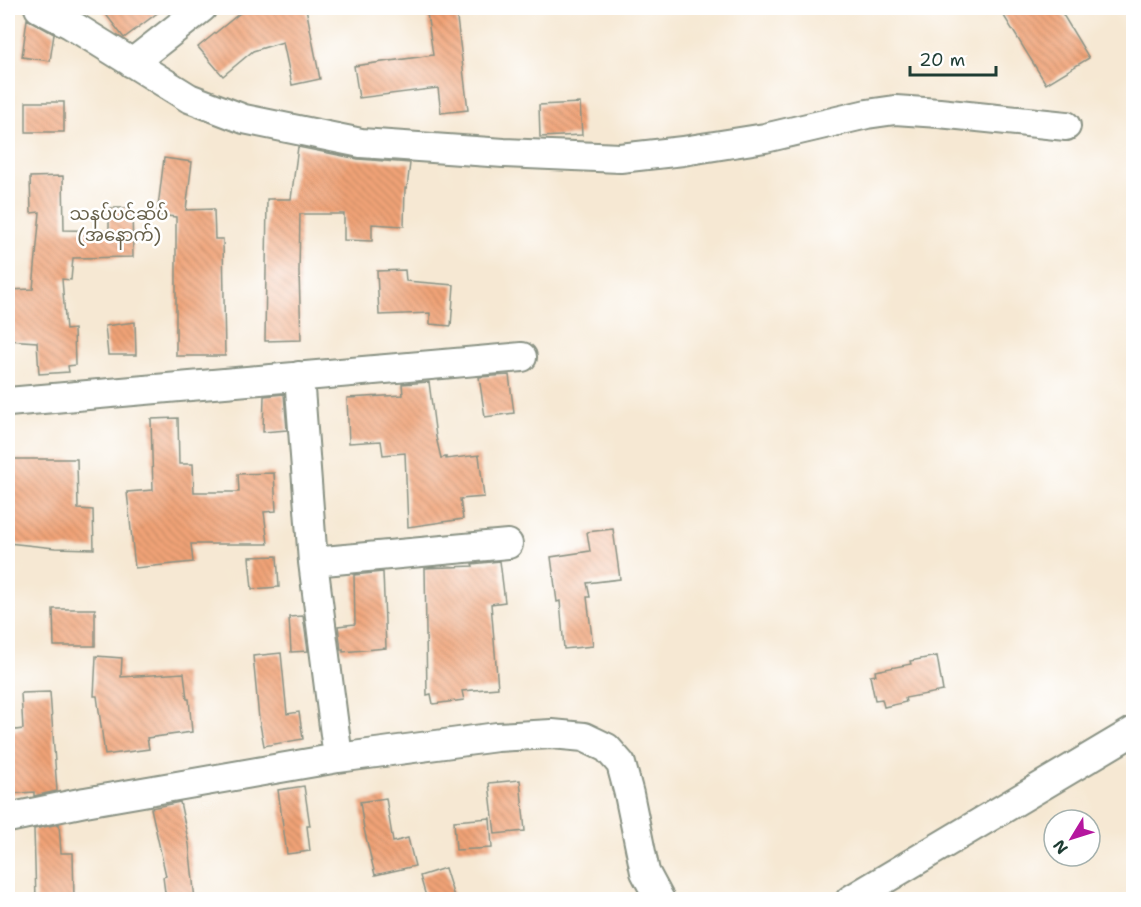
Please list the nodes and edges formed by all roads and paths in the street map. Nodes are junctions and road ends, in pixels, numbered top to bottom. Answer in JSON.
{"nodes":[{"id":1,"x":39,"y":8,"type":"edge"},
{"id":2,"x":201,"y":8,"type":"edge"},
{"id":3,"x":132,"y":63,"type":"junction"},
{"id":4,"x":1066,"y":126,"type":"dead end"},
{"id":5,"x":522,"y":357,"type":"dead end"},
{"id":6,"x":299,"y":376,"type":"junction"},
{"id":7,"x":8,"y":402,"type":"edge"},
{"id":8,"x":508,"y":544,"type":"dead end"},
{"id":9,"x":313,"y":562,"type":"junction"},
{"id":10,"x":1134,"y":731,"type":"edge"},
{"id":11,"x":338,"y":758,"type":"junction"},
{"id":12,"x":8,"y":818,"type":"edge"},
{"id":13,"x":660,"y":900,"type":"edge"},
{"id":14,"x":850,"y":900,"type":"edge"}],
"edges":[{"from":1,"to":3,"type":"street"},
{"from":2,"to":3,"type":"street"},
{"from":3,"to":4,"type":"street"},
{"from":5,"to":6,"type":"street"},
{"from":6,"to":7,"type":"street"},
{"from":6,"to":9,"type":"street"},
{"from":8,"to":9,"type":"street"},
{"from":9,"to":11,"type":"street"},
{"from":10,"to":14,"type":"street"},
{"from":11,"to":12,"type":"street"},
{"from":11,"to":13,"type":"street"}]}
